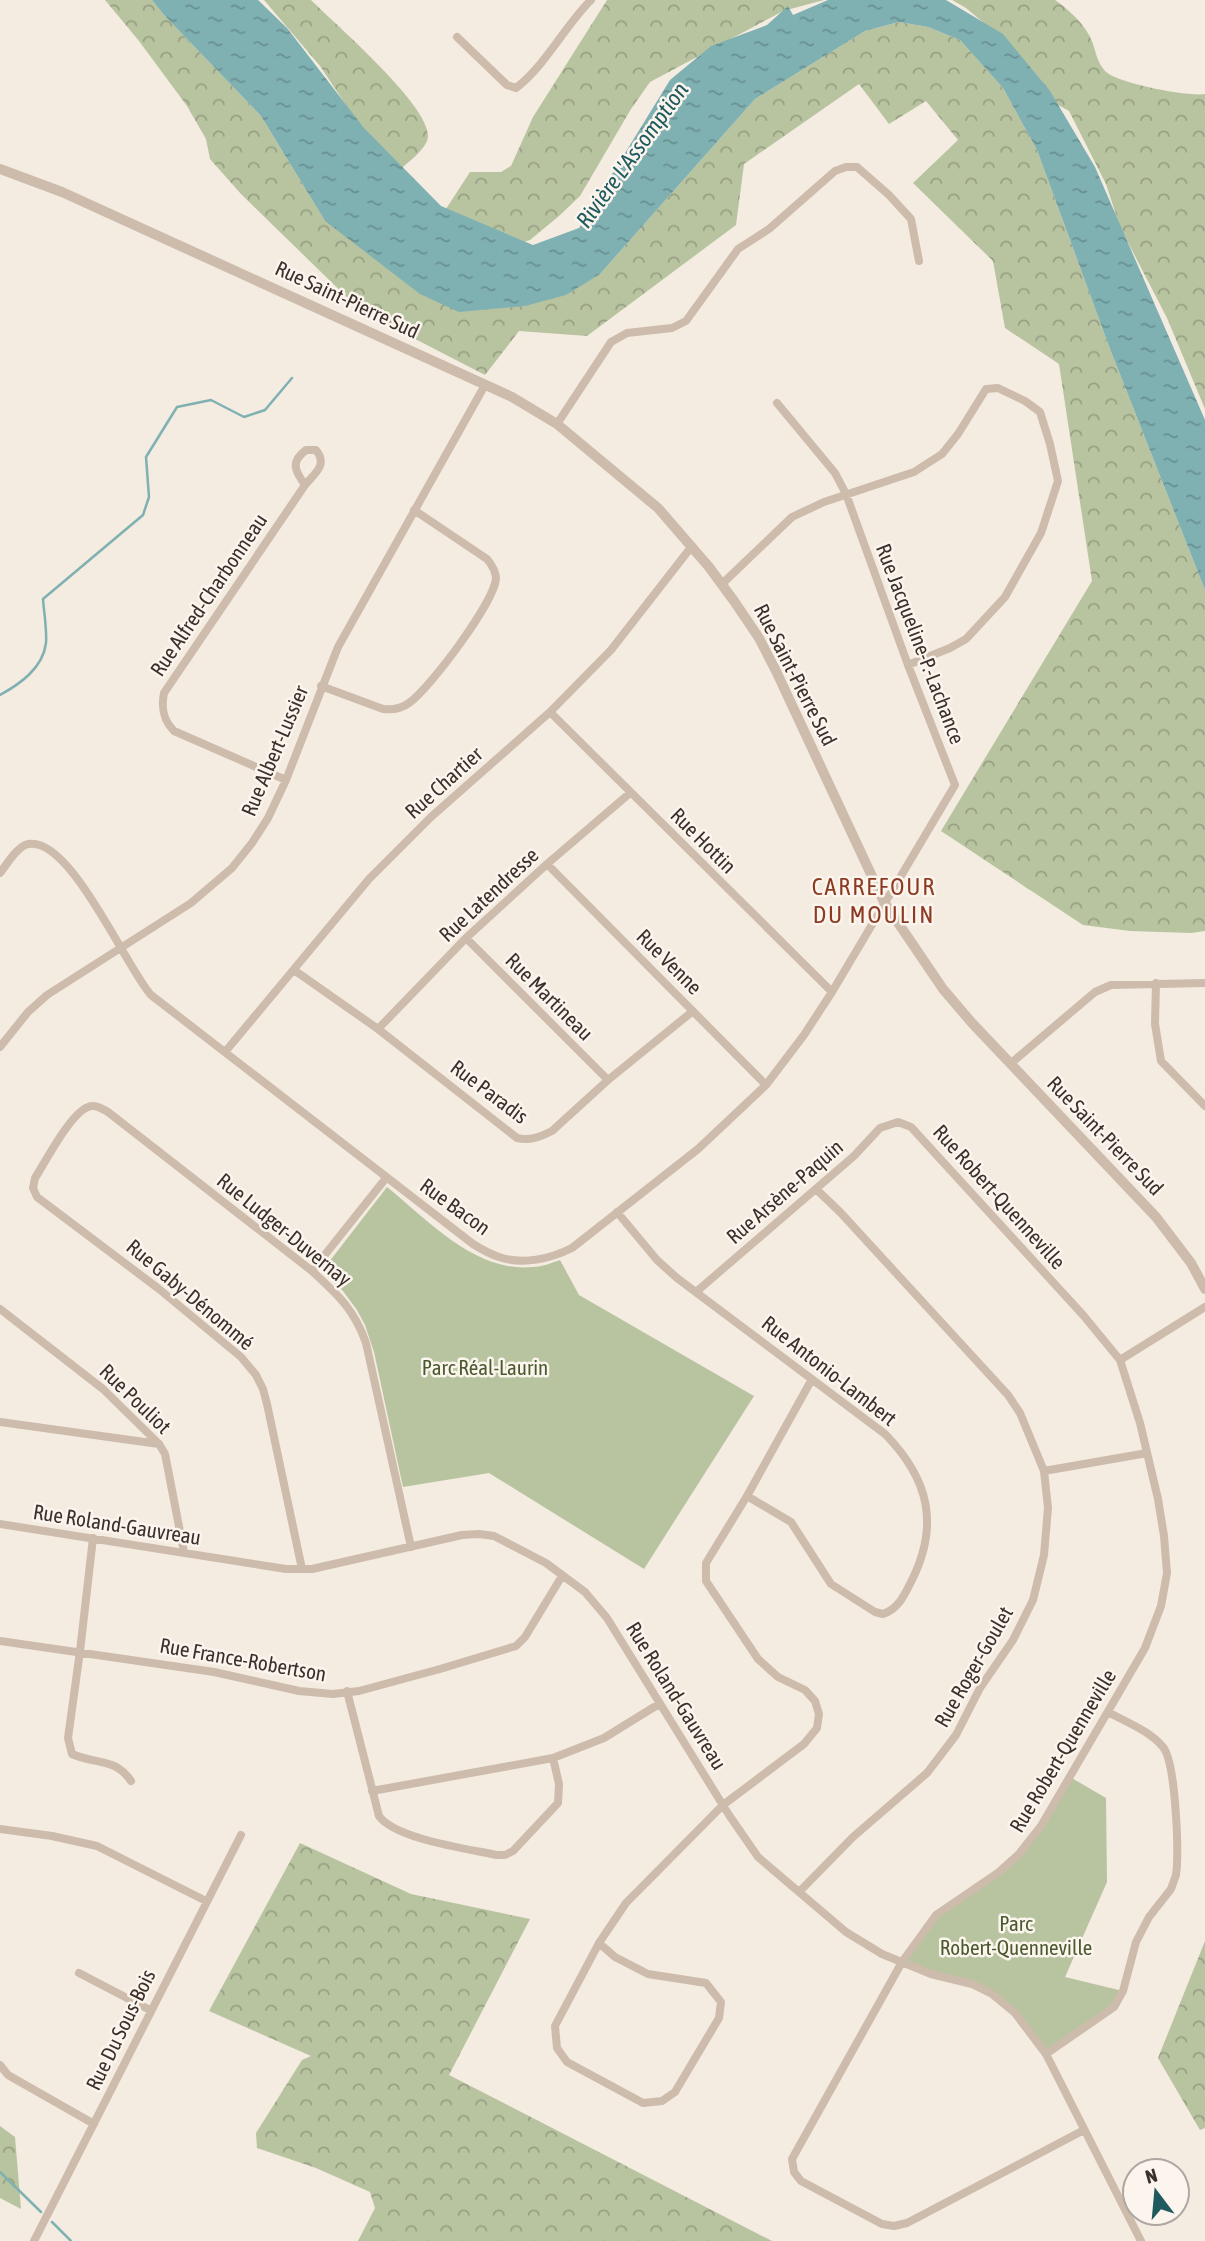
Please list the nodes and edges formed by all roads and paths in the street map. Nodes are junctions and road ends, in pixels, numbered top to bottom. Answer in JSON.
{"nodes":[{"id":1,"x":591,"y":0,"type":"edge"},
{"id":2,"x":457,"y":37,"type":"dead end"},
{"id":3,"x":0,"y":169,"type":"edge"},
{"id":4,"x":919,"y":261,"type":"dead end"},
{"id":5,"x":485,"y":385,"type":"junction"},
{"id":6,"x":777,"y":403,"type":"dead end"},
{"id":7,"x":557,"y":424,"type":"junction"},
{"id":8,"x":305,"y":485,"type":"dead end"},
{"id":9,"x":846,"y":494,"type":"junction"},
{"id":10,"x":414,"y":510,"type":"junction"},
{"id":11,"x":692,"y":547,"type":"junction"},
{"id":12,"x":722,"y":584,"type":"junction"},
{"id":13,"x":908,"y":665,"type":"junction"},
{"id":14,"x":321,"y":686,"type":"junction"},
{"id":15,"x":550,"y":712,"type":"junction"},
{"id":16,"x":286,"y":779,"type":"junction"},
{"id":17,"x":630,"y":793,"type":"junction"},
{"id":18,"x":547,"y":864,"type":"junction"},
{"id":19,"x":0,"y":873,"type":"edge"},
{"id":20,"x":884,"y":902,"type":"junction"},
{"id":21,"x":466,"y":938,"type":"junction"},
{"id":22,"x":121,"y":948,"type":"junction"},
{"id":23,"x":295,"y":970,"type":"junction"},
{"id":24,"x":1156,"y":983,"type":"junction"},
{"id":25,"x":1205,"y":983,"type":"edge"},
{"id":26,"x":832,"y":992,"type":"junction"},
{"id":27,"x":693,"y":1011,"type":"junction"},
{"id":28,"x":379,"y":1029,"type":"junction"},
{"id":29,"x":0,"y":1047,"type":"edge"},
{"id":30,"x":225,"y":1052,"type":"junction"},
{"id":31,"x":1010,"y":1064,"type":"junction"},
{"id":32,"x":608,"y":1080,"type":"junction"},
{"id":33,"x":766,"y":1085,"type":"junction"},
{"id":34,"x":1205,"y":1106,"type":"edge"},
{"id":35,"x":99,"y":1107,"type":"joint"},
{"id":36,"x":898,"y":1122,"type":"joint"},
{"id":37,"x":386,"y":1178,"type":"junction"},
{"id":38,"x":816,"y":1189,"type":"junction"},
{"id":39,"x":617,"y":1212,"type":"junction"},
{"id":40,"x":312,"y":1271,"type":"junction"},
{"id":41,"x":1205,"y":1289,"type":"edge"},
{"id":42,"x":696,"y":1292,"type":"junction"},
{"id":43,"x":1205,"y":1307,"type":"edge"},
{"id":44,"x":0,"y":1309,"type":"edge"},
{"id":45,"x":1120,"y":1360,"type":"junction"},
{"id":46,"x":812,"y":1379,"type":"junction"},
{"id":47,"x":0,"y":1422,"type":"edge"},
{"id":48,"x":159,"y":1444,"type":"junction"},
{"id":49,"x":1147,"y":1453,"type":"junction"},
{"id":50,"x":1044,"y":1471,"type":"junction"},
{"id":51,"x":747,"y":1496,"type":"junction"},
{"id":52,"x":0,"y":1524,"type":"edge"},
{"id":53,"x":93,"y":1538,"type":"junction"},
{"id":54,"x":411,"y":1547,"type":"junction"},
{"id":55,"x":184,"y":1552,"type":"junction"},
{"id":56,"x":302,"y":1569,"type":"junction"},
{"id":57,"x":562,"y":1576,"type":"junction"},
{"id":58,"x":0,"y":1641,"type":"edge"},
{"id":59,"x":80,"y":1651,"type":"junction"},
{"id":60,"x":347,"y":1691,"type":"junction"},
{"id":61,"x":659,"y":1704,"type":"junction"},
{"id":62,"x":1108,"y":1712,"type":"junction"},
{"id":63,"x":552,"y":1758,"type":"junction"},
{"id":64,"x":131,"y":1781,"type":"dead end"},
{"id":65,"x":372,"y":1791,"type":"junction"},
{"id":66,"x":723,"y":1805,"type":"junction"},
{"id":67,"x":0,"y":1829,"type":"edge"},
{"id":68,"x":241,"y":1835,"type":"dead end"},
{"id":69,"x":800,"y":1891,"type":"junction"},
{"id":70,"x":206,"y":1901,"type":"junction"},
{"id":71,"x":598,"y":1943,"type":"junction"},
{"id":72,"x":902,"y":1962,"type":"junction"},
{"id":73,"x":79,"y":1973,"type":"dead end"},
{"id":74,"x":150,"y":2010,"type":"junction"},
{"id":75,"x":1046,"y":2054,"type":"junction"},
{"id":76,"x":0,"y":2065,"type":"edge"},
{"id":77,"x":94,"y":2124,"type":"junction"},
{"id":78,"x":1084,"y":2130,"type":"junction"},
{"id":79,"x":34,"y":2241,"type":"edge"},
{"id":80,"x":1141,"y":2241,"type":"edge"}],
"edges":[{"from":1,"to":2,"type":"street"},
{"from":3,"to":5,"type":"street","name":"Rue Saint-Pierre Sud"},
{"from":4,"to":7,"type":"street"},
{"from":5,"to":7,"type":"street","name":"Rue Saint-Pierre Sud"},
{"from":5,"to":10,"type":"street","name":"Rue Albert-Lussier"},
{"from":6,"to":9,"type":"street","name":"Rue Jacqueline-P.-Lachance"},
{"from":7,"to":11,"type":"street","name":"Rue Saint-Pierre Sud"},
{"from":8,"to":16,"type":"street","name":"Rue Alfred-Charbonneau"},
{"from":9,"to":12,"type":"street"},
{"from":9,"to":13,"type":"street","name":"Rue Jacqueline-P.-Lachance"},
{"from":9,"to":13,"type":"street"},
{"from":10,"to":14,"type":"street","name":"Rue Albert-Lussier"},
{"from":10,"to":14,"type":"street"},
{"from":11,"to":12,"type":"street","name":"Rue Saint-Pierre Sud"},
{"from":11,"to":15,"type":"street","name":"Rue Chartier"},
{"from":12,"to":20,"type":"street","name":"Rue Saint-Pierre Sud"},
{"from":13,"to":20,"type":"street","name":"Rue Jacqueline-P.-Lachance"},
{"from":14,"to":16,"type":"street","name":"Rue Albert-Lussier"},
{"from":15,"to":17,"type":"street","name":"Rue Hottin"},
{"from":15,"to":23,"type":"street","name":"Rue Chartier"},
{"from":16,"to":22,"type":"street","name":"Rue Albert-Lussier"},
{"from":17,"to":18,"type":"street","name":"Rue Latendresse"},
{"from":17,"to":26,"type":"street","name":"Rue Hottin"},
{"from":18,"to":21,"type":"street","name":"Rue Latendresse"},
{"from":18,"to":27,"type":"street","name":"Rue Venne"},
{"from":19,"to":22,"type":"street","name":"Rue Bacon"},
{"from":20,"to":26,"type":"street","name":"Rue Bacon"},
{"from":20,"to":31,"type":"street","name":"Rue Saint-Pierre Sud"},
{"from":21,"to":28,"type":"street","name":"Rue Latendresse"},
{"from":21,"to":32,"type":"street","name":"Rue Martineau"},
{"from":22,"to":29,"type":"street","name":"Rue Albert-Lussier"},
{"from":22,"to":30,"type":"street","name":"Rue Bacon"},
{"from":23,"to":28,"type":"street","name":"Rue Paradis"},
{"from":23,"to":30,"type":"street","name":"Rue Chartier"},
{"from":24,"to":25,"type":"street"},
{"from":24,"to":31,"type":"street"},
{"from":24,"to":34,"type":"street"},
{"from":26,"to":33,"type":"street","name":"Rue Bacon"},
{"from":27,"to":32,"type":"street","name":"Rue Paradis"},
{"from":27,"to":33,"type":"street","name":"Rue Venne"},
{"from":28,"to":32,"type":"street","name":"Rue Paradis"},
{"from":30,"to":37,"type":"street","name":"Rue Bacon"},
{"from":31,"to":41,"type":"street","name":"Rue Saint-Pierre Sud"},
{"from":33,"to":39,"type":"street","name":"Rue Bacon"},
{"from":35,"to":40,"type":"street","name":"Rue Ludger-Duvernay"},
{"from":35,"to":56,"type":"street","name":"Rue Gaby-Dénommé"},
{"from":36,"to":38,"type":"street","name":"Rue Arsène-Paquin"},
{"from":36,"to":45,"type":"street","name":"Rue Robert-Quenneville"},
{"from":37,"to":39,"type":"street","name":"Rue Bacon"},
{"from":37,"to":40,"type":"street"},
{"from":38,"to":42,"type":"street","name":"Rue Arsène-Paquin"},
{"from":38,"to":50,"type":"street","name":"Rue Roger-Goulet"},
{"from":39,"to":42,"type":"street","name":"Rue Antonio-Lambert"},
{"from":40,"to":54,"type":"street","name":"Rue Ludger-Duvernay"},
{"from":42,"to":46,"type":"street","name":"Rue Antonio-Lambert"},
{"from":43,"to":45,"type":"street"},
{"from":44,"to":48,"type":"street","name":"Rue Pouliot"},
{"from":45,"to":49,"type":"street","name":"Rue Robert-Quenneville"},
{"from":46,"to":51,"type":"street"},
{"from":46,"to":51,"type":"street","name":"Rue Antonio-Lambert"},
{"from":47,"to":48,"type":"street"},
{"from":48,"to":55,"type":"street","name":"Rue Pouliot"},
{"from":49,"to":50,"type":"street"},
{"from":49,"to":62,"type":"street","name":"Rue Robert-Quenneville"},
{"from":50,"to":69,"type":"street","name":"Rue Roger-Goulet"},
{"from":51,"to":66,"type":"street"},
{"from":52,"to":53,"type":"street","name":"Rue Roland-Gauvreau"},
{"from":53,"to":55,"type":"street","name":"Rue Roland-Gauvreau"},
{"from":53,"to":59,"type":"street"},
{"from":54,"to":56,"type":"street","name":"Rue Roland-Gauvreau"},
{"from":54,"to":57,"type":"street","name":"Rue Roland-Gauvreau"},
{"from":55,"to":56,"type":"street","name":"Rue Roland-Gauvreau"},
{"from":57,"to":60,"type":"street","name":"Rue France-Robertson"},
{"from":57,"to":61,"type":"street","name":"Rue Roland-Gauvreau"},
{"from":58,"to":59,"type":"street","name":"Rue France-Robertson"},
{"from":59,"to":60,"type":"street","name":"Rue France-Robertson"},
{"from":59,"to":64,"type":"street"},
{"from":60,"to":65,"type":"street"},
{"from":61,"to":63,"type":"street"},
{"from":61,"to":66,"type":"street","name":"Rue Roland-Gauvreau"},
{"from":62,"to":72,"type":"street","name":"Rue Robert-Quenneville"},
{"from":62,"to":75,"type":"street"},
{"from":63,"to":65,"type":"street"},
{"from":63,"to":65,"type":"street"},
{"from":66,"to":69,"type":"street","name":"Rue Roland-Gauvreau"},
{"from":66,"to":71,"type":"street"},
{"from":67,"to":70,"type":"street"},
{"from":68,"to":70,"type":"street","name":"Rue Du Sous-Bois"},
{"from":69,"to":72,"type":"street","name":"Rue Roland-Gauvreau"},
{"from":70,"to":74,"type":"street","name":"Rue Du Sous-Bois"},
{"from":71,"to":71,"type":"street"},
{"from":72,"to":75,"type":"street","name":"Rue Roland-Gauvreau"},
{"from":72,"to":78,"type":"street","name":"Rue Robert-Quenneville"},
{"from":73,"to":74,"type":"street"},
{"from":74,"to":77,"type":"street","name":"Rue Du Sous-Bois"},
{"from":75,"to":78,"type":"street","name":"Rue Roland-Gauvreau"},
{"from":76,"to":77,"type":"street"},
{"from":77,"to":79,"type":"street","name":"Rue Du Sous-Bois"},
{"from":78,"to":80,"type":"street","name":"Rue Roland-Gauvreau"}]}
